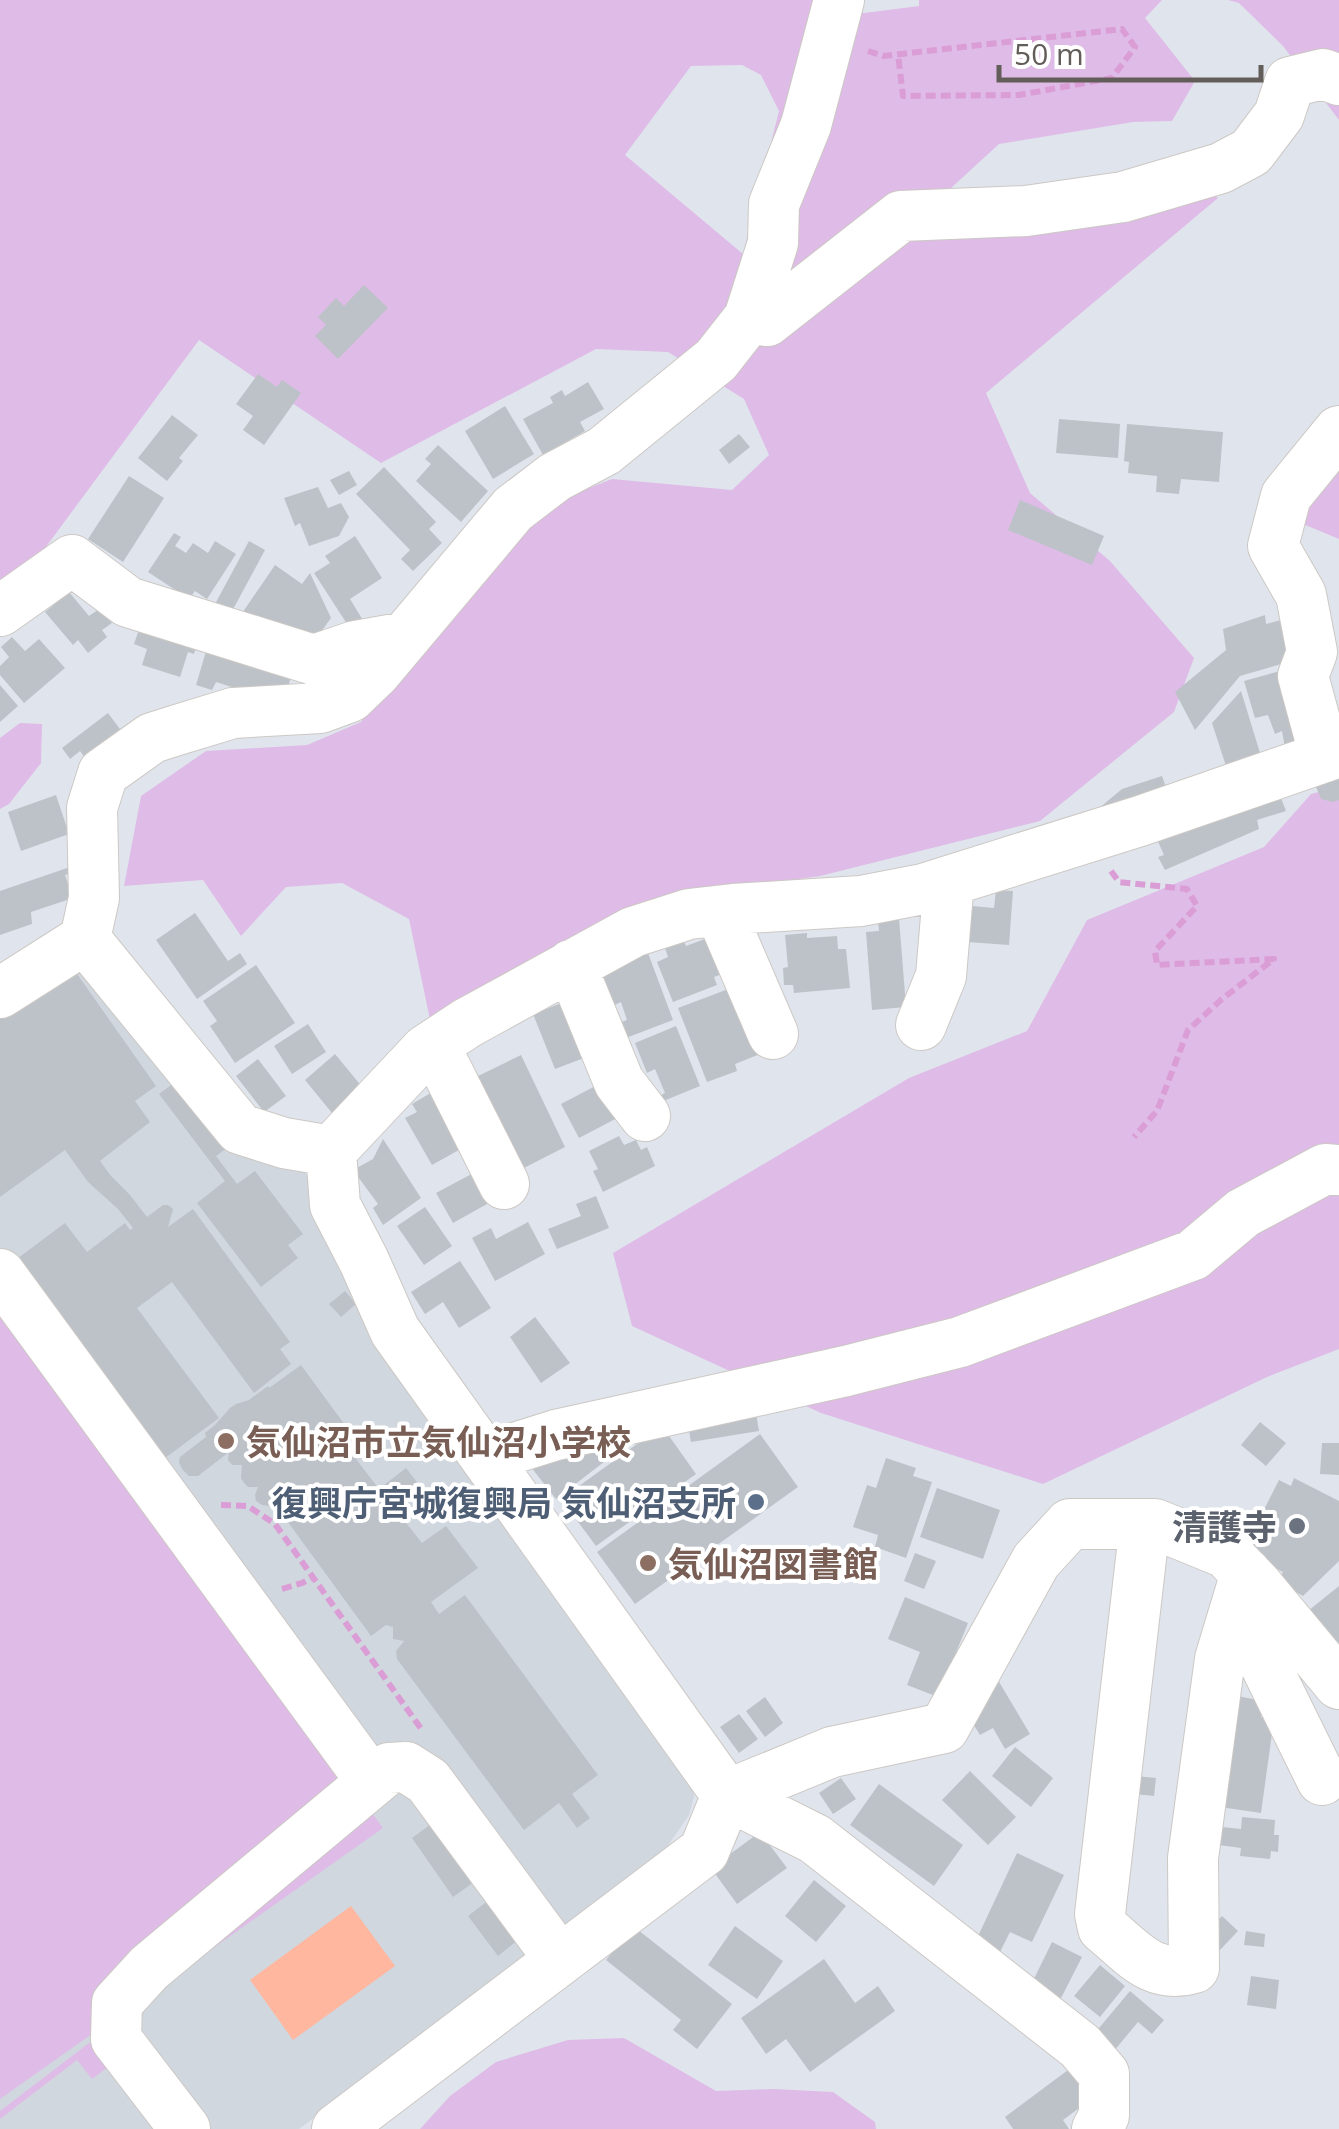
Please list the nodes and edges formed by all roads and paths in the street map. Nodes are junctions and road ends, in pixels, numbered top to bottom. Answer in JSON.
{"nodes":[{"id":1,"x":834,"y":19,"type":"edge"},
{"id":2,"x":898,"y":54,"type":"junction"},
{"id":3,"x":1339,"y":80,"type":"edge"},
{"id":4,"x":749,"y":318,"type":"junction"},
{"id":5,"x":1339,"y":430,"type":"edge"},
{"id":6,"x":0,"y":611,"type":"edge"},
{"id":7,"x":405,"y":637,"type":"junction"},
{"id":8,"x":1332,"y":755,"type":"edge"},
{"id":9,"x":1099,"y":834,"type":"junction"},
{"id":10,"x":949,"y":881,"type":"junction"},
{"id":11,"x":720,"y":910,"type":"junction"},
{"id":12,"x":84,"y":939,"type":"junction"},
{"id":13,"x":571,"y":966,"type":"junction"},
{"id":14,"x":0,"y":993,"type":"edge"},
{"id":15,"x":778,"y":1021,"type":"dead end"},
{"id":16,"x":921,"y":1025,"type":"dead end"},
{"id":17,"x":434,"y":1046,"type":"junction"},
{"id":18,"x":645,"y":1116,"type":"dead end"},
{"id":19,"x":1134,"y":1137,"type":"dead end"},
{"id":20,"x":330,"y":1151,"type":"junction"},
{"id":21,"x":1339,"y":1170,"type":"edge"},
{"id":22,"x":504,"y":1184,"type":"dead end"},
{"id":23,"x":0,"y":1274,"type":"edge"},
{"id":24,"x":486,"y":1457,"type":"junction"},
{"id":25,"x":170,"y":1506,"type":"junction"},
{"id":26,"x":1145,"y":1524,"type":"junction"},
{"id":27,"x":1246,"y":1573,"type":"junction"},
{"id":28,"x":1339,"y":1684,"type":"edge"},
{"id":29,"x":389,"y":1774,"type":"junction"},
{"id":30,"x":1322,"y":1780,"type":"dead end"},
{"id":31,"x":728,"y":1795,"type":"junction"},
{"id":32,"x":560,"y":1960,"type":"junction"},
{"id":33,"x":185,"y":2129,"type":"edge"},
{"id":34,"x":337,"y":2129,"type":"edge"},
{"id":35,"x":1097,"y":2129,"type":"edge"}],
"edges":[{"from":1,"to":2,"type":"path"},
{"from":1,"to":4,"type":"street"},
{"from":2,"to":2,"type":"path"},
{"from":3,"to":4,"type":"street"},
{"from":4,"to":7,"type":"street"},
{"from":5,"to":8,"type":"street"},
{"from":6,"to":7,"type":"street"},
{"from":7,"to":12,"type":"street"},
{"from":8,"to":9,"type":"street"},
{"from":9,"to":10,"type":"street"},
{"from":9,"to":19,"type":"path"},
{"from":10,"to":11,"type":"street"},
{"from":10,"to":16,"type":"street"},
{"from":11,"to":13,"type":"street"},
{"from":11,"to":15,"type":"street"},
{"from":12,"to":14,"type":"street"},
{"from":12,"to":20,"type":"street"},
{"from":13,"to":17,"type":"street"},
{"from":13,"to":18,"type":"street"},
{"from":17,"to":20,"type":"street"},
{"from":17,"to":22,"type":"street"},
{"from":20,"to":24,"type":"street"},
{"from":21,"to":24,"type":"street"},
{"from":23,"to":25,"type":"street"},
{"from":24,"to":31,"type":"street"},
{"from":25,"to":29,"type":"street"},
{"from":25,"to":29,"type":"path"},
{"from":26,"to":27,"type":"street"},
{"from":26,"to":27,"type":"street"},
{"from":26,"to":31,"type":"street"},
{"from":27,"to":28,"type":"street"},
{"from":27,"to":30,"type":"street"},
{"from":29,"to":32,"type":"street"},
{"from":29,"to":33,"type":"street"},
{"from":31,"to":32,"type":"street"},
{"from":31,"to":35,"type":"street"},
{"from":32,"to":34,"type":"street"}]}
